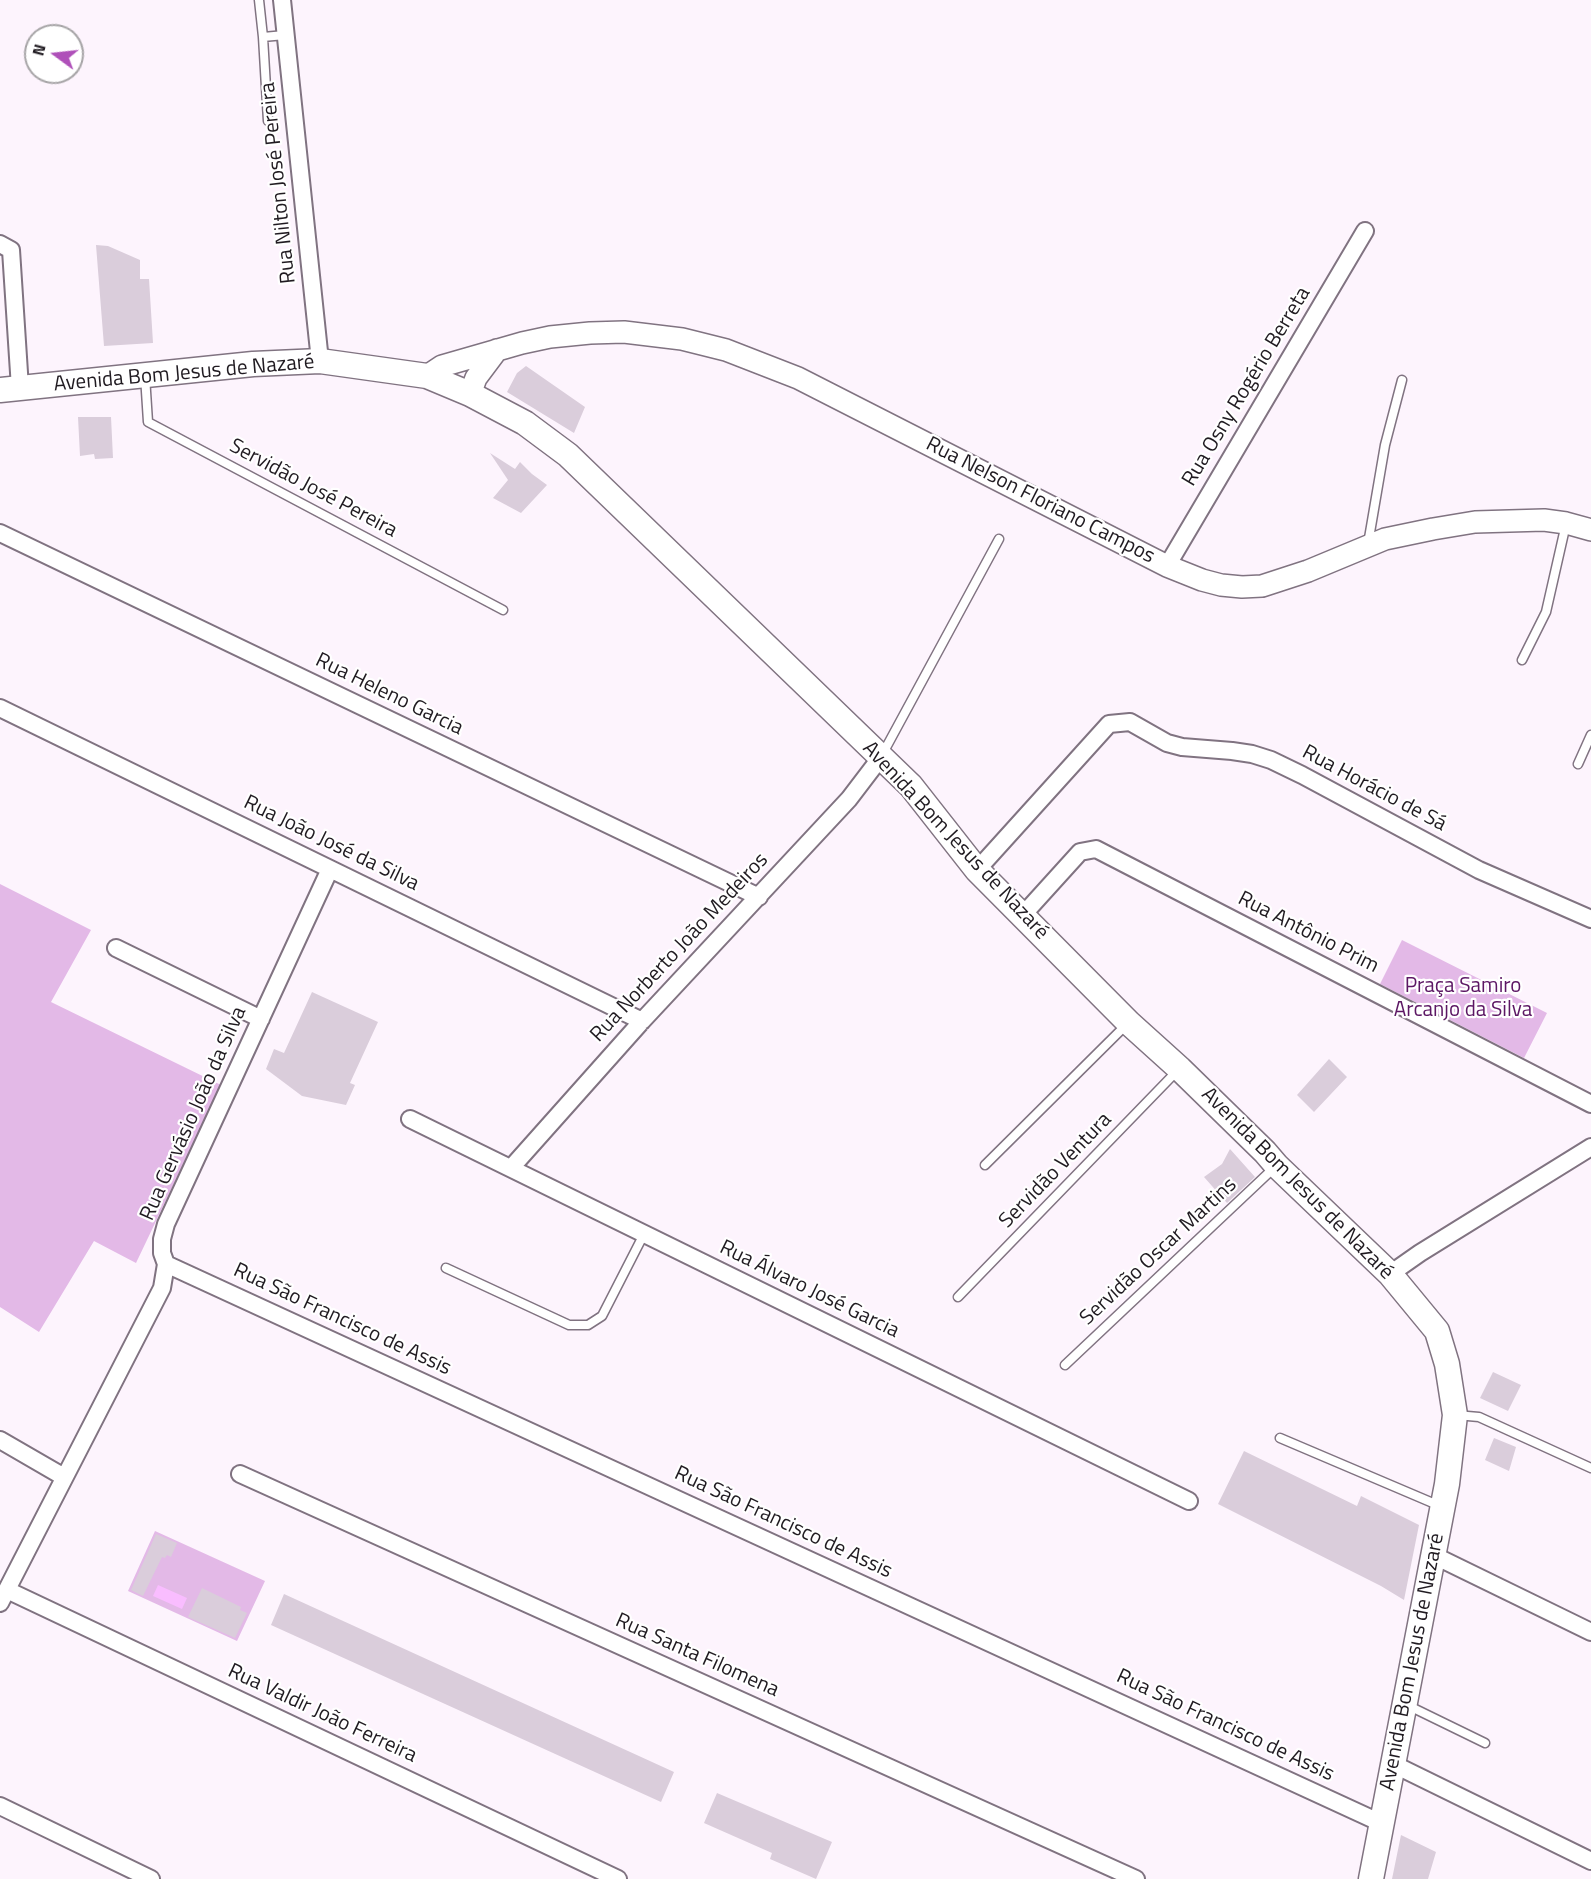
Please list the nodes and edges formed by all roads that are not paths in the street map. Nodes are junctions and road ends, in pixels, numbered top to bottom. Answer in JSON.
{"nodes":[{"id":1,"x":259,"y":0,"type":"edge"},
{"id":2,"x":282,"y":0,"type":"edge"},
{"id":3,"x":285,"y":35,"type":"junction"},
{"id":4,"x":263,"y":37,"type":"junction"},
{"id":5,"x":268,"y":121,"type":"dead end"},
{"id":6,"x":1365,"y":231,"type":"dead end"},
{"id":7,"x":0,"y":244,"type":"edge"},
{"id":8,"x":497,"y":350,"type":"junction"},
{"id":9,"x":320,"y":361,"type":"junction"},
{"id":10,"x":144,"y":375,"type":"junction"},
{"id":11,"x":427,"y":376,"type":"junction"},
{"id":12,"x":1402,"y":380,"type":"dead end"},
{"id":13,"x":10,"y":389,"type":"edge"},
{"id":14,"x":470,"y":394,"type":"junction"},
{"id":15,"x":1566,"y":523,"type":"junction"},
{"id":16,"x":1591,"y":530,"type":"edge"},
{"id":17,"x":0,"y":533,"type":"edge"},
{"id":18,"x":999,"y":539,"type":"dead end"},
{"id":19,"x":1368,"y":545,"type":"junction"},
{"id":20,"x":1167,"y":566,"type":"junction"},
{"id":21,"x":503,"y":610,"type":"dead end"},
{"id":22,"x":1522,"y":660,"type":"dead end"},
{"id":23,"x":0,"y":708,"type":"edge"},
{"id":24,"x":1591,"y":735,"type":"edge"},
{"id":25,"x":881,"y":757,"type":"junction"},
{"id":26,"x":1578,"y":764,"type":"dead end"},
{"id":27,"x":330,"y":869,"type":"junction"},
{"id":28,"x":977,"y":870,"type":"junction"},
{"id":29,"x":759,"y":897,"type":"junction"},
{"id":30,"x":1022,"y":916,"type":"junction"},
{"id":31,"x":1591,"y":919,"type":"edge"},
{"id":32,"x":116,"y":948,"type":"dead end"},
{"id":33,"x":261,"y":1019,"type":"junction"},
{"id":34,"x":642,"y":1021,"type":"junction"},
{"id":35,"x":1129,"y":1023,"type":"junction"},
{"id":36,"x":1180,"y":1069,"type":"junction"},
{"id":37,"x":1591,"y":1104,"type":"edge"},
{"id":38,"x":410,"y":1119,"type":"dead end"},
{"id":39,"x":1588,"y":1153,"type":"edge"},
{"id":40,"x":985,"y":1165,"type":"dead end"},
{"id":41,"x":1277,"y":1166,"type":"junction"},
{"id":42,"x":511,"y":1168,"type":"junction"},
{"id":43,"x":644,"y":1234,"type":"junction"},
{"id":44,"x":166,"y":1264,"type":"junction"},
{"id":45,"x":446,"y":1269,"type":"dead end"},
{"id":46,"x":1390,"y":1274,"type":"junction"},
{"id":47,"x":958,"y":1298,"type":"dead end"},
{"id":48,"x":1065,"y":1365,"type":"dead end"},
{"id":49,"x":1455,"y":1415,"type":"junction"},
{"id":50,"x":1280,"y":1438,"type":"dead end"},
{"id":51,"x":0,"y":1440,"type":"edge"},
{"id":52,"x":1591,"y":1468,"type":"edge"},
{"id":53,"x":240,"y":1474,"type":"dead end"},
{"id":54,"x":64,"y":1477,"type":"junction"},
{"id":55,"x":1189,"y":1501,"type":"dead end"},
{"id":56,"x":1443,"y":1508,"type":"junction"},
{"id":57,"x":1433,"y":1555,"type":"junction"},
{"id":58,"x":3,"y":1597,"type":"edge"},
{"id":59,"x":1591,"y":1632,"type":"edge"},
{"id":60,"x":1404,"y":1704,"type":"junction"},
{"id":61,"x":1485,"y":1743,"type":"dead end"},
{"id":62,"x":1393,"y":1764,"type":"junction"},
{"id":63,"x":0,"y":1806,"type":"edge"},
{"id":64,"x":1381,"y":1823,"type":"junction"},
{"id":65,"x":1591,"y":1861,"type":"edge"},
{"id":66,"x":151,"y":1879,"type":"edge"},
{"id":67,"x":618,"y":1879,"type":"edge"},
{"id":68,"x":1136,"y":1879,"type":"edge"},
{"id":69,"x":1371,"y":1879,"type":"edge"}],
"edges":[{"from":1,"to":4,"type":"lane"},
{"from":2,"to":3,"type":"street","name":"Rua Nilton José Pereira"},
{"from":3,"to":4,"type":"lane"},
{"from":3,"to":9,"type":"street","name":"Rua Nilton José Pereira"},
{"from":4,"to":5,"type":"lane"},
{"from":6,"to":20,"type":"street","name":"Rua Osny Rogério Berreta"},
{"from":7,"to":13,"type":"street"},
{"from":8,"to":11,"type":"street","name":"Rua Nelson Floriano Campos"},
{"from":8,"to":14,"type":"street"},
{"from":8,"to":20,"type":"street","name":"Rua Nelson Floriano Campos"},
{"from":9,"to":10,"type":"main road","name":"Avenida Bom Jesus de Nazaré"},
{"from":9,"to":11,"type":"main road","name":"Avenida Bom Jesus de Nazaré"},
{"from":10,"to":13,"type":"main road","name":"Avenida Bom Jesus de Nazaré"},
{"from":10,"to":21,"type":"lane","name":"Servidão José Pereira"},
{"from":11,"to":14,"type":"main road","name":"Avenida Bom Jesus de Nazaré"},
{"from":12,"to":19,"type":"lane"},
{"from":14,"to":25,"type":"main road","name":"Avenida Bom Jesus de Nazaré"},
{"from":15,"to":16,"type":"street","name":"Rua Nelson Floriano Campos"},
{"from":15,"to":19,"type":"street","name":"Rua Nelson Floriano Campos"},
{"from":15,"to":22,"type":"lane"},
{"from":17,"to":29,"type":"street","name":"Rua Heleno Garcia"},
{"from":18,"to":25,"type":"lane"},
{"from":19,"to":20,"type":"street","name":"Rua Nelson Floriano Campos"},
{"from":23,"to":27,"type":"street","name":"Rua João José da Silva"},
{"from":24,"to":26,"type":"lane"},
{"from":25,"to":28,"type":"main road","name":"Avenida Bom Jesus de Nazaré"},
{"from":25,"to":29,"type":"street","name":"Rua Norberto João Medeiros"},
{"from":27,"to":33,"type":"street","name":"Rua Gervásio João da Silva"},
{"from":27,"to":34,"type":"street","name":"Rua João José da Silva"},
{"from":28,"to":30,"type":"main road","name":"Avenida Bom Jesus de Nazaré"},
{"from":28,"to":31,"type":"street","name":"Rua Horácio de Sá"},
{"from":29,"to":34,"type":"street","name":"Rua Norberto João Medeiros"},
{"from":30,"to":35,"type":"main road","name":"Avenida Bom Jesus de Nazaré"},
{"from":30,"to":37,"type":"street","name":"Rua Antônio Prim"},
{"from":32,"to":33,"type":"street"},
{"from":33,"to":44,"type":"street","name":"Rua Gervásio João da Silva"},
{"from":34,"to":42,"type":"street","name":"Rua Norberto João Medeiros"},
{"from":35,"to":36,"type":"main road","name":"Avenida Bom Jesus de Nazaré"},
{"from":35,"to":40,"type":"lane"},
{"from":36,"to":41,"type":"main road","name":"Avenida Bom Jesus de Nazaré"},
{"from":36,"to":47,"type":"lane","name":"Servidão Ventura"},
{"from":38,"to":42,"type":"street","name":"Rua Álvaro José Garcia"},
{"from":39,"to":46,"type":"street"},
{"from":41,"to":46,"type":"main road","name":"Avenida Bom Jesus de Nazaré"},
{"from":41,"to":48,"type":"lane","name":"Servidão Oscar Martins"},
{"from":42,"to":43,"type":"street","name":"Rua Álvaro José Garcia"},
{"from":43,"to":45,"type":"lane"},
{"from":43,"to":55,"type":"street","name":"Rua Álvaro José Garcia"},
{"from":44,"to":54,"type":"street","name":"Rua Gervásio João da Silva"},
{"from":44,"to":64,"type":"street","name":"Rua São Francisco de Assis"},
{"from":46,"to":49,"type":"main road","name":"Avenida Bom Jesus de Nazaré"},
{"from":49,"to":52,"type":"lane"},
{"from":49,"to":56,"type":"main road","name":"Avenida Bom Jesus de Nazaré"},
{"from":50,"to":56,"type":"lane"},
{"from":51,"to":54,"type":"street"},
{"from":53,"to":68,"type":"street","name":"Rua Santa Filomena"},
{"from":54,"to":58,"type":"street","name":"Rua Gervásio João da Silva"},
{"from":56,"to":57,"type":"main road","name":"Avenida Bom Jesus de Nazaré"},
{"from":57,"to":59,"type":"street"},
{"from":57,"to":60,"type":"main road","name":"Avenida Bom Jesus de Nazaré"},
{"from":58,"to":67,"type":"street","name":"Rua Valdir João Ferreira"},
{"from":60,"to":61,"type":"lane"},
{"from":60,"to":62,"type":"main road","name":"Avenida Bom Jesus de Nazaré"},
{"from":62,"to":64,"type":"main road","name":"Avenida Bom Jesus de Nazaré"},
{"from":62,"to":65,"type":"street"},
{"from":63,"to":66,"type":"street"},
{"from":64,"to":69,"type":"main road","name":"Avenida Bom Jesus de Nazaré"}]}
